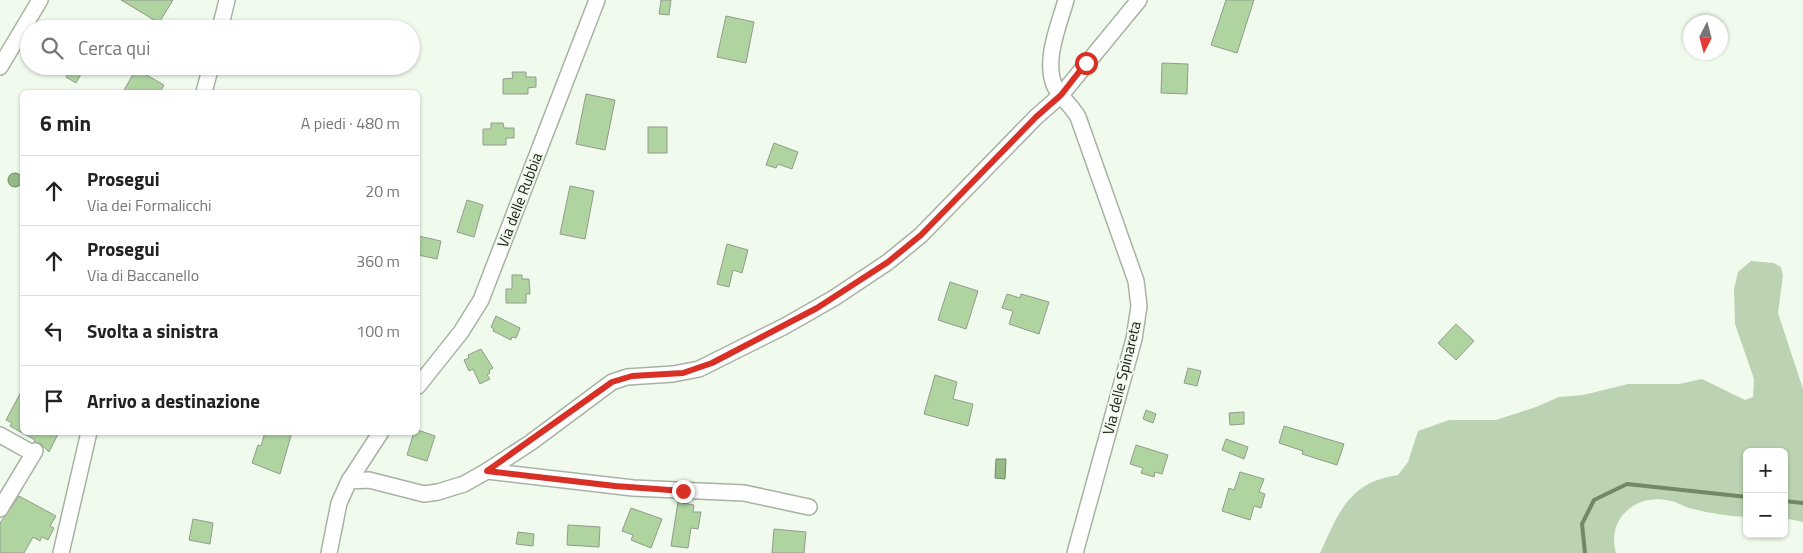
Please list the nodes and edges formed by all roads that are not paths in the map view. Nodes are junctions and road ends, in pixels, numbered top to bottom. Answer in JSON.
{"nodes":[{"id":1,"x":40,"y":0,"type":"edge"},
{"id":2,"x":227,"y":0,"type":"edge"},
{"id":3,"x":597,"y":0,"type":"edge"},
{"id":4,"x":1066,"y":0,"type":"edge"},
{"id":5,"x":1139,"y":0,"type":"edge"},
{"id":6,"x":28,"y":20,"type":"edge"},
{"id":7,"x":222,"y":20,"type":"edge"},
{"id":8,"x":20,"y":34,"type":"edge"},
{"id":9,"x":0,"y":67,"type":"edge"},
{"id":10,"x":209,"y":75,"type":"edge"},
{"id":11,"x":205,"y":90,"type":"edge"},
{"id":12,"x":1061,"y":95,"type":"junction"},
{"id":13,"x":420,"y":383,"type":"edge"},
{"id":14,"x":0,"y":435,"type":"edge"},
{"id":15,"x":88,"y":435,"type":"edge"},
{"id":16,"x":379,"y":435,"type":"edge"},
{"id":17,"x":487,"y":471,"type":"junction"},
{"id":18,"x":349,"y":481,"type":"junction"},
{"id":19,"x":809,"y":507,"type":"dead end"},
{"id":20,"x":0,"y":509,"type":"edge"},
{"id":21,"x":61,"y":553,"type":"edge"},
{"id":22,"x":329,"y":553,"type":"edge"},
{"id":23,"x":1075,"y":553,"type":"edge"}],
"edges":[{"from":1,"to":6,"type":"street"},
{"from":2,"to":7,"type":"street"},
{"from":3,"to":13,"type":"street","name":"Via delle Rubbia"},
{"from":4,"to":12,"type":"street","name":"Via delle Spinareta"},
{"from":5,"to":12,"type":"street"},
{"from":8,"to":9,"type":"street"},
{"from":10,"to":11,"type":"street"},
{"from":12,"to":17,"type":"street"},
{"from":12,"to":23,"type":"street","name":"Via delle Spinareta"},
{"from":14,"to":20,"type":"street"},
{"from":15,"to":21,"type":"street"},
{"from":16,"to":18,"type":"street"},
{"from":17,"to":18,"type":"street"},
{"from":17,"to":19,"type":"street"},
{"from":18,"to":22,"type":"street"}]}
